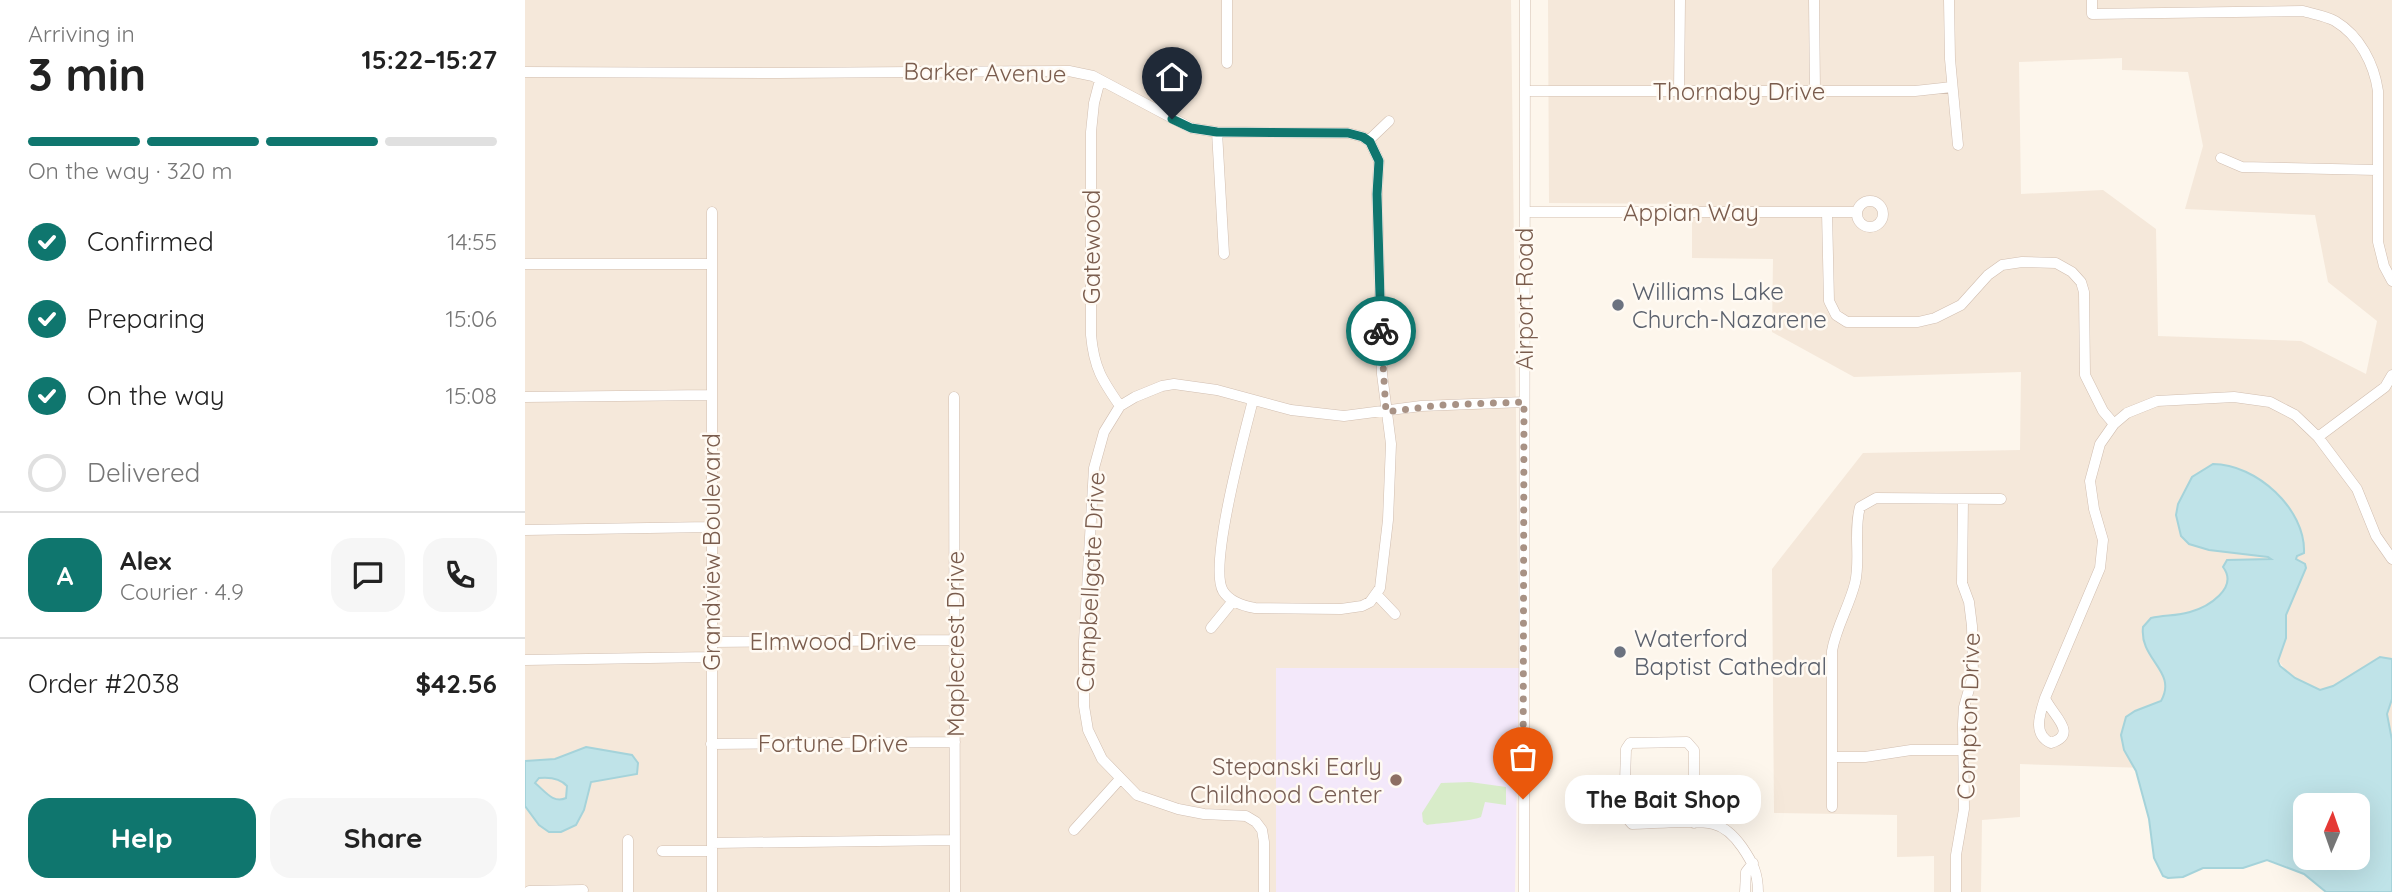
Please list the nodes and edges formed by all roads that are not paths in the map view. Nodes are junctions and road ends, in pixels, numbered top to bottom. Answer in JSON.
{"nodes":[{"id":1,"x":1227,"y":0,"type":"edge"},
{"id":2,"x":1525,"y":0,"type":"edge"},
{"id":3,"x":1679,"y":0,"type":"edge"},
{"id":4,"x":1814,"y":0,"type":"edge"},
{"id":5,"x":1949,"y":0,"type":"edge"},
{"id":6,"x":2092,"y":0,"type":"edge"},
{"id":7,"x":1227,"y":63,"type":"dead end"},
{"id":8,"x":525,"y":72,"type":"edge"},
{"id":9,"x":1100,"y":80,"type":"junction"},
{"id":10,"x":1952,"y":87,"type":"junction"},
{"id":11,"x":1525,"y":91,"type":"junction"},
{"id":12,"x":1679,"y":91,"type":"junction"},
{"id":13,"x":1815,"y":91,"type":"junction"},
{"id":14,"x":1389,"y":121,"type":"dead end"},
{"id":15,"x":1217,"y":132,"type":"junction"},
{"id":16,"x":1368,"y":141,"type":"junction"},
{"id":17,"x":1958,"y":145,"type":"dead end"},
{"id":18,"x":2221,"y":159,"type":"dead end"},
{"id":19,"x":2377,"y":170,"type":"junction"},
{"id":20,"x":712,"y":212,"type":"dead end"},
{"id":21,"x":1525,"y":212,"type":"junction"},
{"id":22,"x":1827,"y":212,"type":"junction"},
{"id":23,"x":1857,"y":212,"type":"dead end"},
{"id":24,"x":1224,"y":254,"type":"dead end"},
{"id":25,"x":525,"y":264,"type":"edge"},
{"id":26,"x":712,"y":264,"type":"junction"},
{"id":27,"x":2392,"y":281,"type":"edge"},
{"id":28,"x":2392,"y":375,"type":"edge"},
{"id":29,"x":2388,"y":390,"type":"edge"},
{"id":30,"x":711,"y":395,"type":"junction"},
{"id":31,"x":525,"y":397,"type":"edge"},
{"id":32,"x":954,"y":397,"type":"dead end"},
{"id":33,"x":1253,"y":400,"type":"junction"},
{"id":34,"x":1524,"y":402,"type":"junction"},
{"id":35,"x":1120,"y":407,"type":"junction"},
{"id":36,"x":1386,"y":412,"type":"junction"},
{"id":37,"x":2114,"y":424,"type":"junction"},
{"id":38,"x":2318,"y":436,"type":"junction"},
{"id":39,"x":1963,"y":499,"type":"junction"},
{"id":40,"x":2001,"y":499,"type":"dead end"},
{"id":41,"x":710,"y":527,"type":"junction"},
{"id":42,"x":525,"y":530,"type":"edge"},
{"id":43,"x":2392,"y":559,"type":"edge"},
{"id":44,"x":1376,"y":594,"type":"junction"},
{"id":45,"x":1233,"y":601,"type":"junction"},
{"id":46,"x":1395,"y":614,"type":"dead end"},
{"id":47,"x":1212,"y":628,"type":"dead end"},
{"id":48,"x":955,"y":640,"type":"junction"},
{"id":49,"x":711,"y":642,"type":"junction"},
{"id":50,"x":711,"y":657,"type":"junction"},
{"id":51,"x":525,"y":660,"type":"edge"},
{"id":52,"x":2045,"y":698,"type":"dead end"},
{"id":53,"x":955,"y":742,"type":"junction"},
{"id":54,"x":711,"y":744,"type":"junction"},
{"id":55,"x":1963,"y":750,"type":"junction"},
{"id":56,"x":1832,"y":757,"type":"junction"},
{"id":57,"x":1120,"y":779,"type":"junction"},
{"id":58,"x":1832,"y":807,"type":"dead end"},
{"id":59,"x":1694,"y":823,"type":"junction"},
{"id":60,"x":1074,"y":830,"type":"dead end"},
{"id":61,"x":628,"y":840,"type":"dead end"},
{"id":62,"x":955,"y":841,"type":"junction"},
{"id":63,"x":712,"y":847,"type":"junction"},
{"id":64,"x":662,"y":851,"type":"dead end"},
{"id":65,"x":1753,"y":863,"type":"junction"},
{"id":66,"x":528,"y":887,"type":"edge"},
{"id":67,"x":583,"y":890,"type":"dead end"},
{"id":68,"x":628,"y":892,"type":"edge"},
{"id":69,"x":712,"y":892,"type":"edge"},
{"id":70,"x":955,"y":892,"type":"edge"},
{"id":71,"x":1264,"y":892,"type":"edge"},
{"id":72,"x":1524,"y":892,"type":"edge"},
{"id":73,"x":1745,"y":892,"type":"edge"},
{"id":74,"x":1758,"y":892,"type":"edge"},
{"id":75,"x":1956,"y":892,"type":"edge"}],
"edges":[{"from":1,"to":7,"type":"street"},
{"from":2,"to":11,"type":"street","name":"Airport Road"},
{"from":3,"to":12,"type":"street"},
{"from":4,"to":13,"type":"street"},
{"from":5,"to":10,"type":"street"},
{"from":6,"to":19,"type":"street"},
{"from":8,"to":9,"type":"street","name":"Barker Avenue"},
{"from":9,"to":15,"type":"street","name":"Barker Avenue"},
{"from":9,"to":35,"type":"street","name":"Gatewood"},
{"from":10,"to":13,"type":"street","name":"Thornaby Drive"},
{"from":10,"to":17,"type":"street"},
{"from":11,"to":12,"type":"street","name":"Thornaby Drive"},
{"from":11,"to":21,"type":"street","name":"Airport Road"},
{"from":12,"to":13,"type":"street","name":"Thornaby Drive"},
{"from":14,"to":16,"type":"street"},
{"from":15,"to":16,"type":"street","name":"Barker Avenue"},
{"from":15,"to":24,"type":"street"},
{"from":16,"to":36,"type":"street"},
{"from":18,"to":19,"type":"street"},
{"from":19,"to":27,"type":"street"},
{"from":20,"to":26,"type":"street","name":"Grandview Boulevard"},
{"from":21,"to":22,"type":"street","name":"Appian Way"},
{"from":21,"to":34,"type":"street","name":"Airport Road"},
{"from":22,"to":23,"type":"street","name":"Appian Way"},
{"from":22,"to":37,"type":"street"},
{"from":25,"to":26,"type":"street"},
{"from":26,"to":30,"type":"street","name":"Grandview Boulevard"},
{"from":28,"to":29,"type":"street"},
{"from":29,"to":38,"type":"street"},
{"from":30,"to":31,"type":"street"},
{"from":30,"to":41,"type":"street","name":"Grandview Boulevard"},
{"from":32,"to":48,"type":"street","name":"Maplecrest Drive"},
{"from":33,"to":35,"type":"street"},
{"from":33,"to":36,"type":"street"},
{"from":33,"to":45,"type":"street"},
{"from":34,"to":36,"type":"street"},
{"from":34,"to":72,"type":"street","name":"Airport Road"},
{"from":35,"to":57,"type":"street","name":"Campbellgate Drive"},
{"from":36,"to":44,"type":"street"},
{"from":37,"to":38,"type":"street"},
{"from":37,"to":52,"type":"street"},
{"from":38,"to":43,"type":"street"},
{"from":39,"to":40,"type":"street"},
{"from":39,"to":55,"type":"street","name":"Compton Drive"},
{"from":39,"to":56,"type":"street"},
{"from":41,"to":42,"type":"street"},
{"from":41,"to":49,"type":"street","name":"Grandview Boulevard"},
{"from":44,"to":45,"type":"street"},
{"from":44,"to":46,"type":"street"},
{"from":45,"to":47,"type":"street"},
{"from":48,"to":49,"type":"street","name":"Elmwood Drive"},
{"from":48,"to":53,"type":"street","name":"Maplecrest Drive"},
{"from":49,"to":50,"type":"street","name":"Grandview Boulevard"},
{"from":50,"to":51,"type":"street"},
{"from":50,"to":54,"type":"street","name":"Grandview Boulevard"},
{"from":53,"to":54,"type":"street","name":"Fortune Drive"},
{"from":53,"to":62,"type":"street","name":"Maplecrest Drive"},
{"from":54,"to":63,"type":"street","name":"Grandview Boulevard"},
{"from":55,"to":56,"type":"street"},
{"from":55,"to":75,"type":"street","name":"Compton Drive"},
{"from":56,"to":58,"type":"street"},
{"from":57,"to":60,"type":"street"},
{"from":57,"to":71,"type":"street","name":"Campbellgate Drive"},
{"from":59,"to":59,"type":"street"},
{"from":59,"to":65,"type":"street"},
{"from":61,"to":68,"type":"street"},
{"from":62,"to":63,"type":"street"},
{"from":62,"to":70,"type":"street","name":"Maplecrest Drive"},
{"from":63,"to":64,"type":"street"},
{"from":63,"to":69,"type":"street","name":"Grandview Boulevard"},
{"from":65,"to":73,"type":"street"},
{"from":65,"to":74,"type":"street"},
{"from":66,"to":67,"type":"street"}]}
